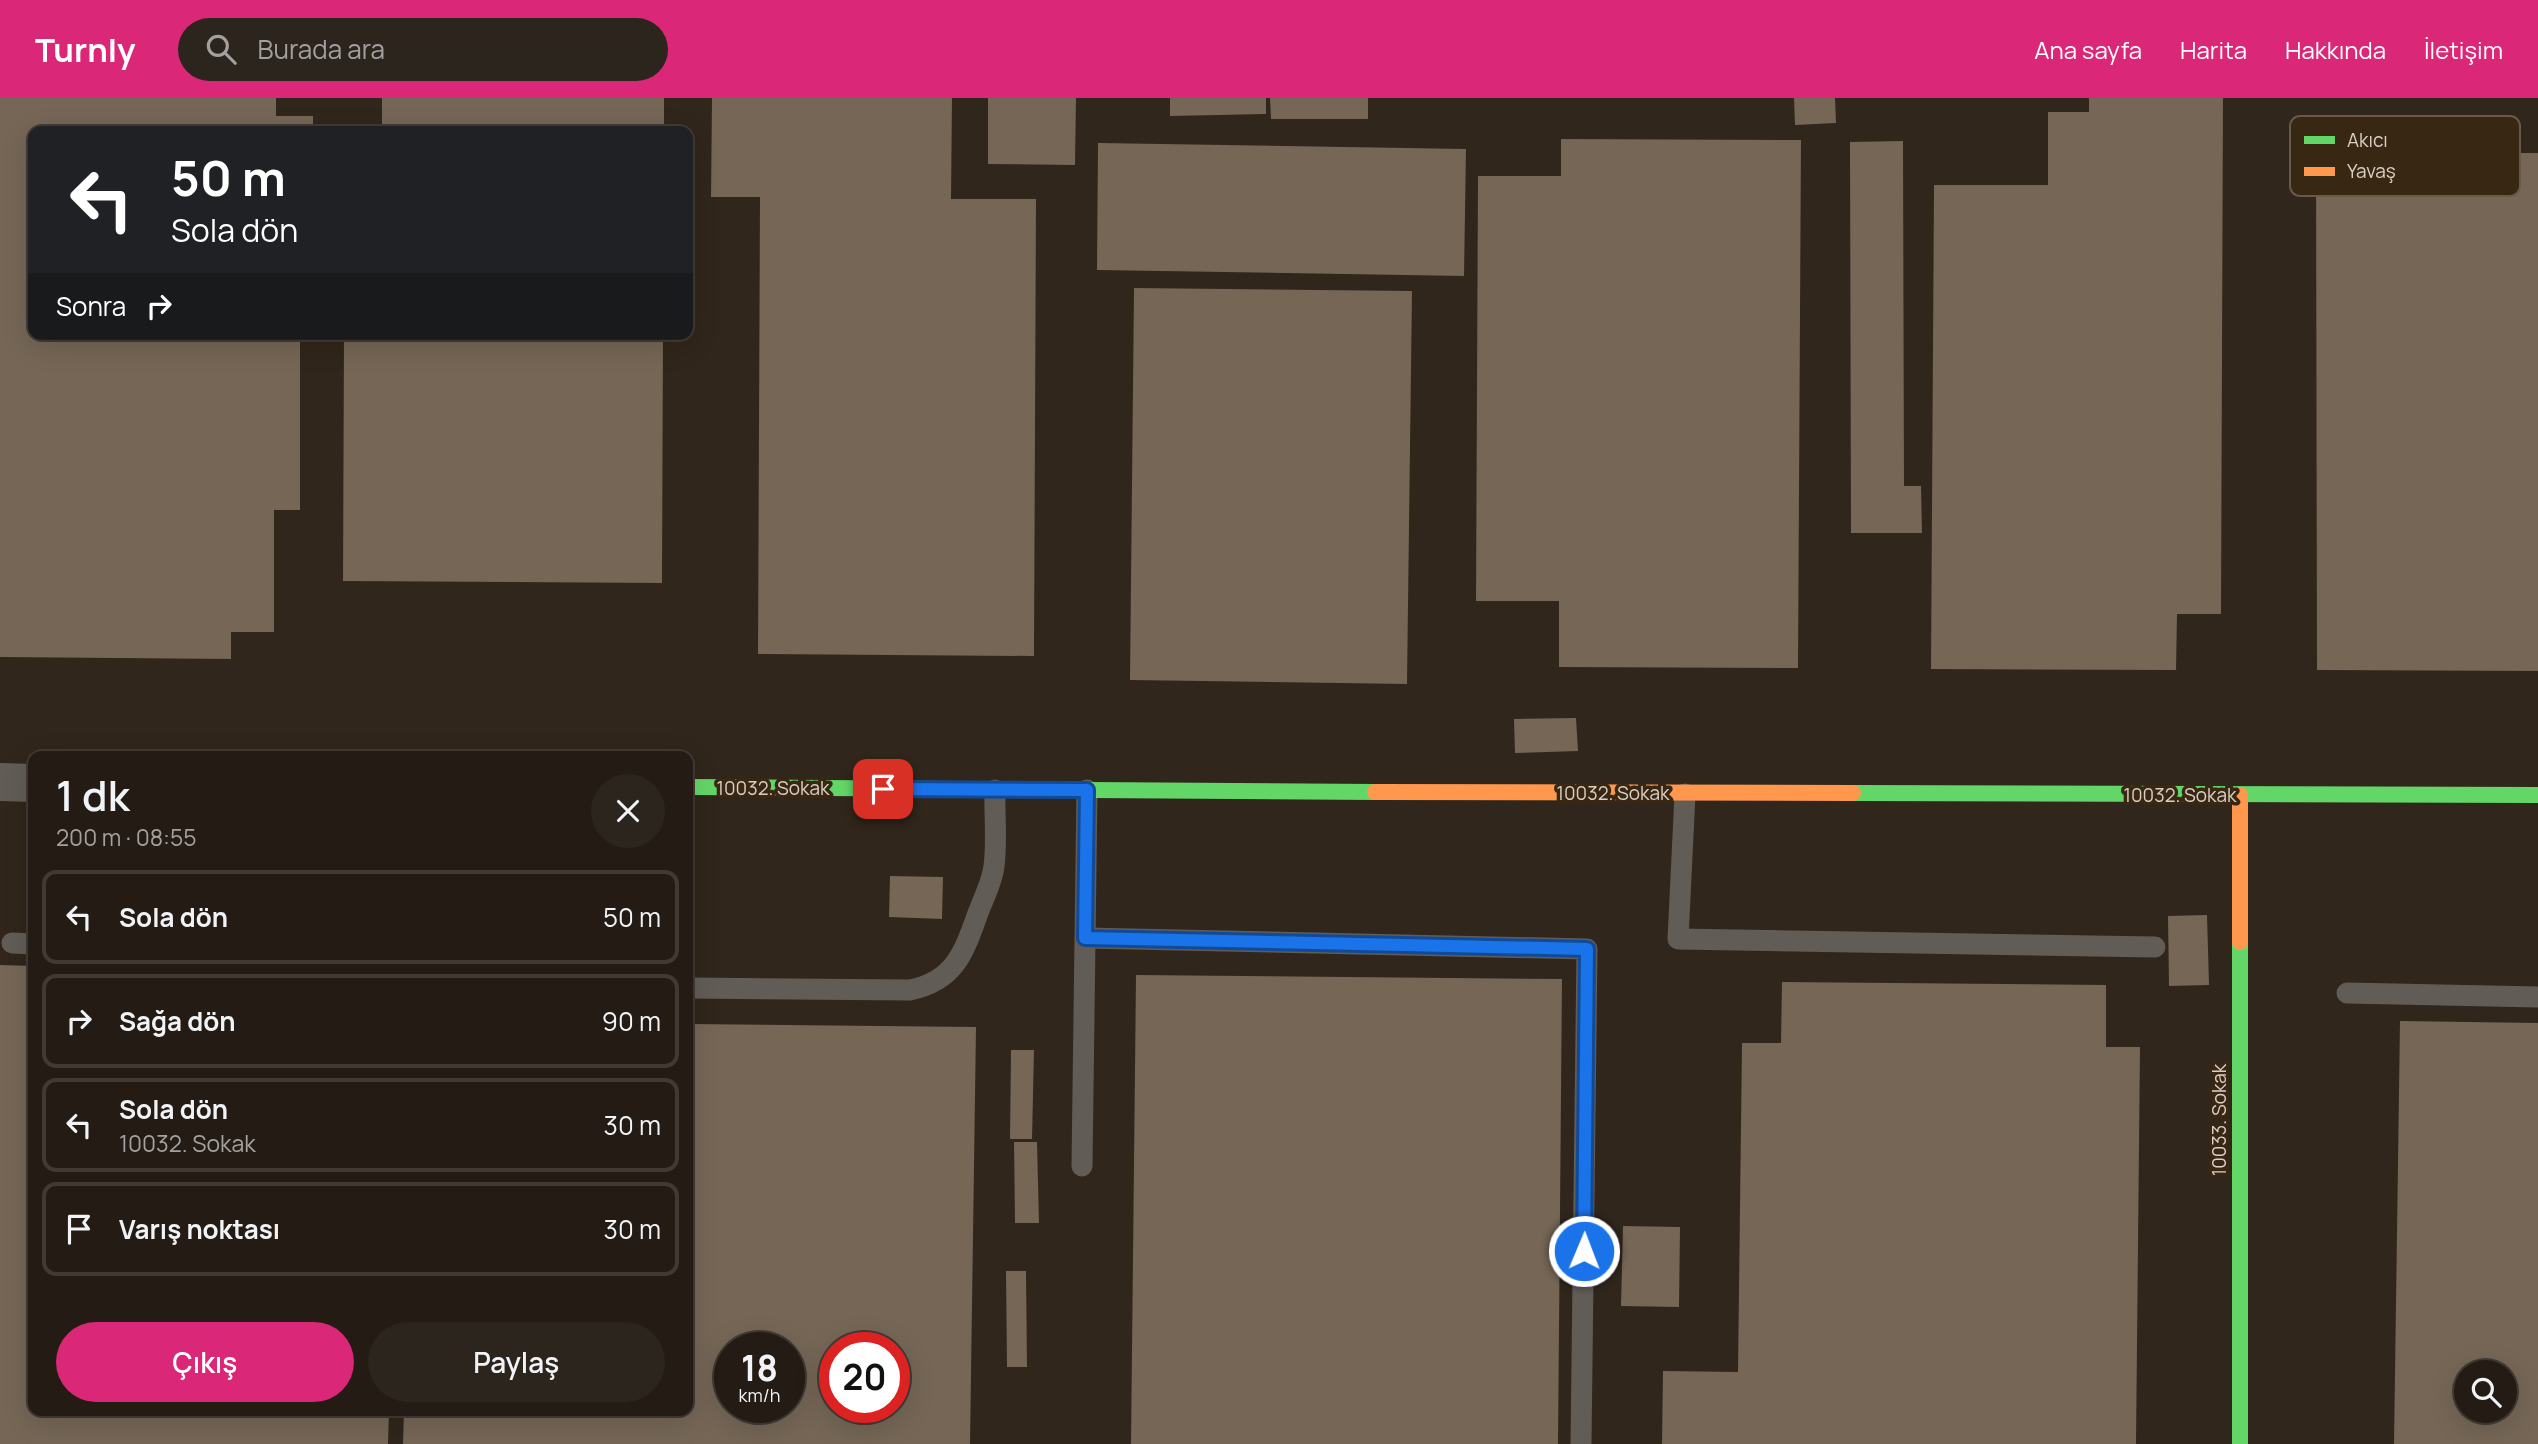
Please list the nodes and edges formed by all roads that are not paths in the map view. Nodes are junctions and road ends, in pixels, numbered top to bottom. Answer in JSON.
{"nodes":[{"id":1,"x":0,"y":782,"type":"edge"},
{"id":2,"x":28,"y":783,"type":"edge"},
{"id":3,"x":693,"y":788,"type":"edge"},
{"id":4,"x":995,"y":790,"type":"junction"},
{"id":5,"x":1087,"y":790,"type":"junction"},
{"id":6,"x":1685,"y":793,"type":"junction"},
{"id":7,"x":2241,"y":795,"type":"junction"},
{"id":8,"x":2538,"y":795,"type":"edge"},
{"id":9,"x":1085,"y":938,"type":"junction"},
{"id":10,"x":12,"y":943,"type":"dead end"},
{"id":11,"x":28,"y":944,"type":"edge"},
{"id":12,"x":2155,"y":947,"type":"dead end"},
{"id":13,"x":693,"y":988,"type":"edge"},
{"id":14,"x":2347,"y":993,"type":"dead end"},
{"id":15,"x":2538,"y":998,"type":"edge"},
{"id":16,"x":1082,"y":1166,"type":"dead end"},
{"id":17,"x":1581,"y":1444,"type":"edge"},
{"id":18,"x":2239,"y":1444,"type":"edge"}],
"edges":[{"from":1,"to":2,"type":"street"},
{"from":3,"to":4,"type":"street","name":"10032. Sokak"},
{"from":4,"to":5,"type":"street","name":"10032. Sokak"},
{"from":4,"to":13,"type":"lane"},
{"from":5,"to":6,"type":"street","name":"10032. Sokak"},
{"from":5,"to":9,"type":"lane"},
{"from":6,"to":7,"type":"street","name":"10032. Sokak"},
{"from":6,"to":12,"type":"lane"},
{"from":7,"to":8,"type":"street","name":"10032. Sokak"},
{"from":7,"to":18,"type":"street","name":"10033. Sokak"},
{"from":9,"to":16,"type":"lane"},
{"from":9,"to":17,"type":"lane"},
{"from":10,"to":11,"type":"lane"},
{"from":14,"to":15,"type":"lane"}]}
